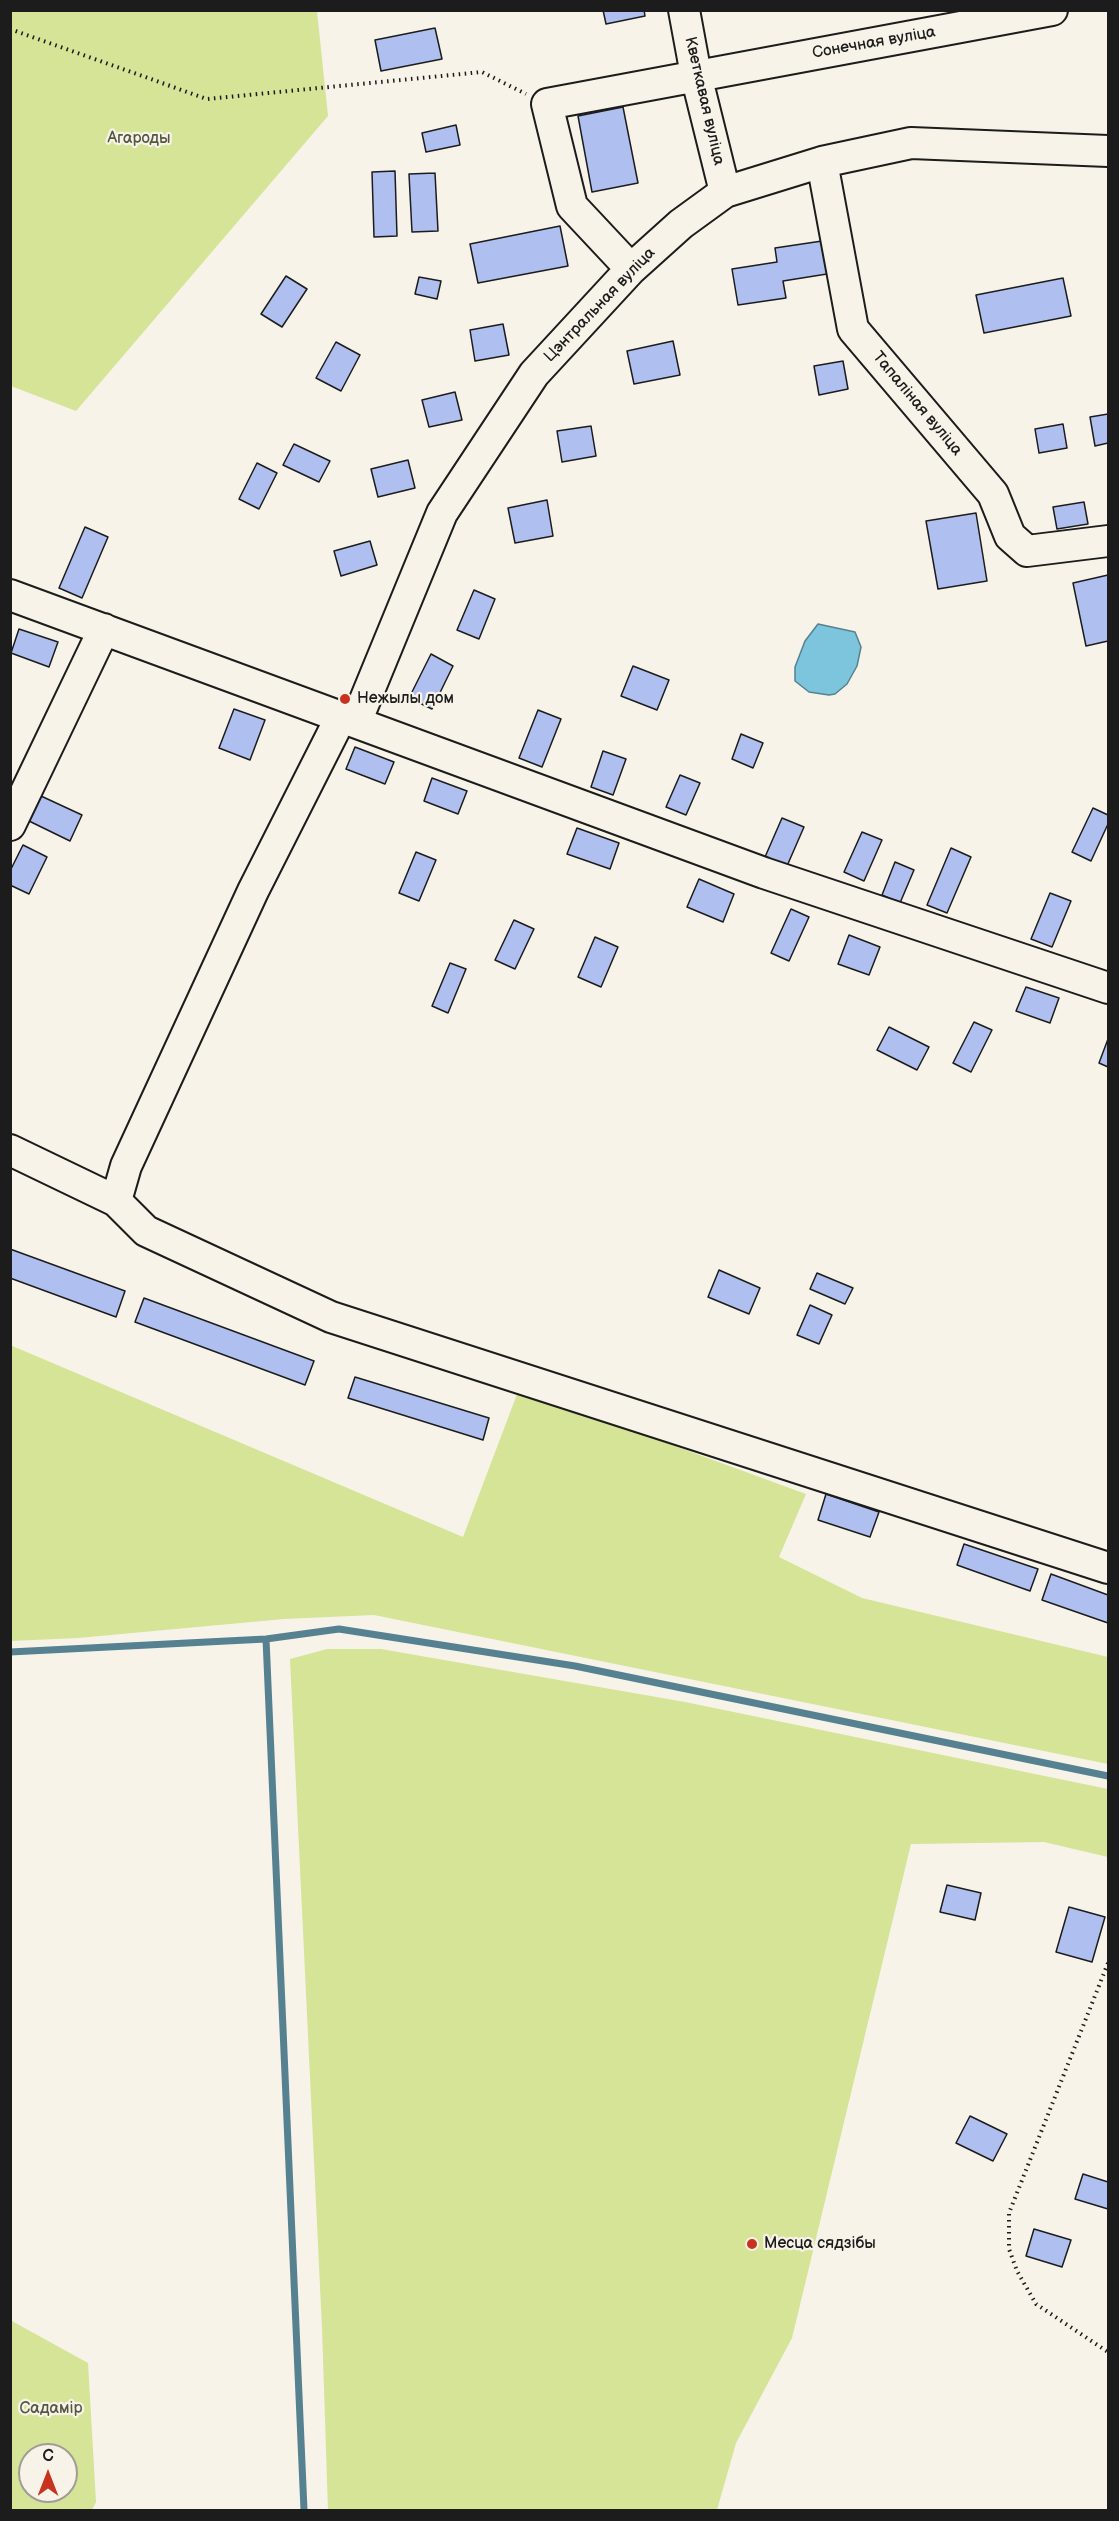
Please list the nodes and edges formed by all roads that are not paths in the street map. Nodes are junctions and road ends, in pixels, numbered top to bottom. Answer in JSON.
{"nodes":[{"id":1,"x":684,"y":10,"type":"edge"},
{"id":2,"x":1052,"y":10,"type":"edge"},
{"id":3,"x":696,"y":75,"type":"junction"},
{"id":4,"x":1108,"y":151,"type":"edge"},
{"id":5,"x":822,"y":162,"type":"junction"},
{"id":6,"x":725,"y":192,"type":"junction"},
{"id":7,"x":631,"y":269,"type":"junction"},
{"id":8,"x":1108,"y":541,"type":"edge"},
{"id":9,"x":10,"y":595,"type":"edge"},
{"id":10,"x":104,"y":630,"type":"junction"},
{"id":11,"x":349,"y":719,"type":"junction"},
{"id":12,"x":10,"y":825,"type":"edge"},
{"id":13,"x":1108,"y":988,"type":"edge"},
{"id":14,"x":10,"y":1150,"type":"edge"},
{"id":15,"x":116,"y":1201,"type":"junction"},
{"id":16,"x":1108,"y":1568,"type":"edge"}],
"edges":[{"from":1,"to":3,"type":"street","name":"Кветкавая вуліца"},
{"from":2,"to":3,"type":"street","name":"Сонечная вуліца"},
{"from":3,"to":6,"type":"street","name":"Кветкавая вуліца"},
{"from":3,"to":7,"type":"street","name":"Сонечная вуліца"},
{"from":4,"to":5,"type":"street","name":"Цэнтральная вуліца"},
{"from":5,"to":6,"type":"street","name":"Цэнтральная вуліца"},
{"from":5,"to":8,"type":"street","name":"Тапаліная вуліца"},
{"from":6,"to":7,"type":"street","name":"Цэнтральная вуліца"},
{"from":7,"to":11,"type":"street","name":"Цэнтральная вуліца"},
{"from":9,"to":10,"type":"street"},
{"from":10,"to":11,"type":"street"},
{"from":10,"to":12,"type":"street"},
{"from":11,"to":13,"type":"street"},
{"from":11,"to":15,"type":"street","name":"Цэнтральная вуліца"},
{"from":14,"to":15,"type":"street"},
{"from":15,"to":16,"type":"street"}]}
